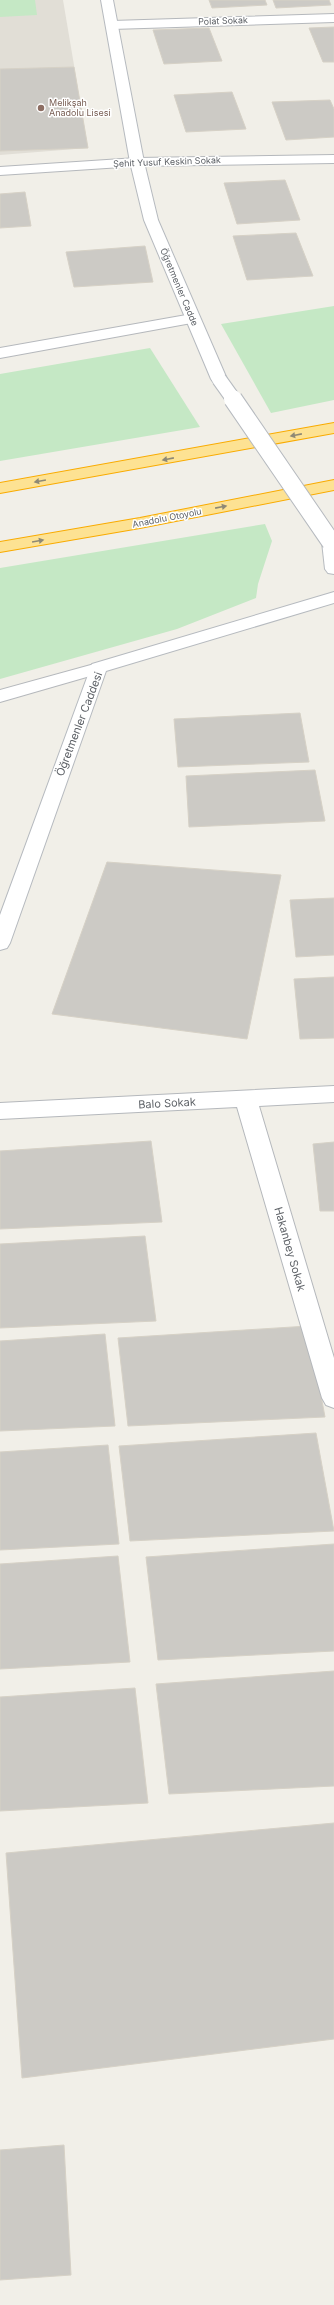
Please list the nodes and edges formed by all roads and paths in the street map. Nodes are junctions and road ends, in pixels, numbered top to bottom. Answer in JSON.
{"nodes":[{"id":1,"x":107,"y":0,"type":"edge"},
{"id":2,"x":334,"y":18,"type":"edge"},
{"id":3,"x":112,"y":25,"type":"junction"},
{"id":4,"x":334,"y":159,"type":"edge"},
{"id":5,"x":137,"y":162,"type":"junction"},
{"id":6,"x":0,"y":172,"type":"edge"},
{"id":7,"x":192,"y":319,"type":"junction"},
{"id":8,"x":0,"y":353,"type":"edge"},
{"id":9,"x":334,"y":428,"type":"edge"},
{"id":10,"x":334,"y":485,"type":"edge"},
{"id":11,"x":0,"y":488,"type":"edge"},
{"id":12,"x":0,"y":547,"type":"edge"},
{"id":13,"x":334,"y":569,"type":"edge"},
{"id":14,"x":334,"y":597,"type":"edge"},
{"id":15,"x":98,"y":668,"type":"junction"},
{"id":16,"x":0,"y":696,"type":"edge"},
{"id":17,"x":0,"y":943,"type":"edge"},
{"id":18,"x":334,"y":1094,"type":"edge"},
{"id":19,"x":246,"y":1099,"type":"junction"},
{"id":20,"x":0,"y":1111,"type":"edge"},
{"id":21,"x":334,"y":1398,"type":"edge"}],
"edges":[{"from":1,"to":3,"type":"street","name":"Öğretmenler Cadde"},
{"from":2,"to":3,"type":"street","name":"Polat Sokak"},
{"from":3,"to":5,"type":"street","name":"Öğretmenler Cadde"},
{"from":4,"to":5,"type":"street","name":"Şehit Yusuf Keskin Sokak"},
{"from":5,"to":6,"type":"street","name":"Şehit Yusuf Keskin Sokak"},
{"from":5,"to":7,"type":"street","name":"Öğretmenler Cadde"},
{"from":7,"to":8,"type":"street"},
{"from":7,"to":13,"type":"street","name":"Öğretmenler Cadde","bridge":true},
{"from":9,"to":11,"type":"highway","one_way":true},
{"from":12,"to":10,"type":"highway","name":"Anadolu Otoyolu","one_way":true},
{"from":14,"to":15,"type":"street","name":"Öğretmenler Caddesi"},
{"from":15,"to":16,"type":"street"},
{"from":15,"to":17,"type":"street","name":"Öğretmenler Caddesi"},
{"from":18,"to":19,"type":"street","name":"Balo Sokak"},
{"from":19,"to":20,"type":"street","name":"Balo Sokak"},
{"from":19,"to":21,"type":"street","name":"Hakanbey Sokak"}]}
